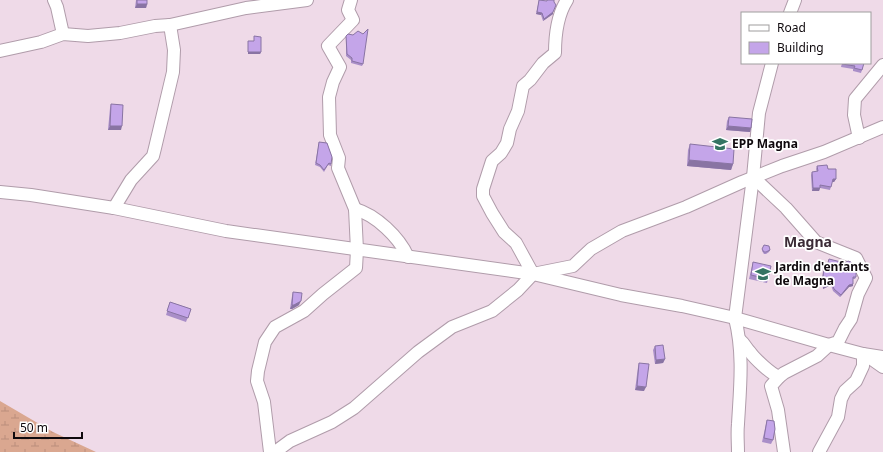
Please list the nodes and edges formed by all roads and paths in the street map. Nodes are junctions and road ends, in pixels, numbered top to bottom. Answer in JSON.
{"nodes":[{"id":1,"x":54,"y":0,"type":"edge"},
{"id":2,"x":273,"y":0,"type":"edge"},
{"id":3,"x":351,"y":0,"type":"edge"},
{"id":4,"x":567,"y":0,"type":"edge"},
{"id":5,"x":795,"y":0,"type":"edge"},
{"id":6,"x":301,"y":1,"type":"edge"},
{"id":7,"x":790,"y":12,"type":"edge"},
{"id":8,"x":170,"y":25,"type":"junction"},
{"id":9,"x":63,"y":34,"type":"junction"},
{"id":10,"x":0,"y":51,"type":"edge"},
{"id":11,"x":772,"y":64,"type":"edge"},
{"id":12,"x":883,"y":65,"type":"edge"},
{"id":13,"x":883,"y":127,"type":"edge"},
{"id":14,"x":859,"y":138,"type":"junction"},
{"id":15,"x":753,"y":177,"type":"junction"},
{"id":16,"x":0,"y":192,"type":"edge"},
{"id":17,"x":114,"y":208,"type":"junction"},
{"id":18,"x":354,"y":208,"type":"junction"},
{"id":19,"x":357,"y":250,"type":"junction"},
{"id":20,"x":408,"y":257,"type":"junction"},
{"id":21,"x":533,"y":274,"type":"junction"},
{"id":22,"x":736,"y":318,"type":"junction"},
{"id":23,"x":740,"y":340,"type":"junction"},
{"id":24,"x":829,"y":345,"type":"junction"},
{"id":25,"x":864,"y":354,"type":"junction"},
{"id":26,"x":883,"y":357,"type":"edge"},
{"id":27,"x":883,"y":367,"type":"edge"},
{"id":28,"x":779,"y":377,"type":"junction"},
{"id":29,"x":270,"y":452,"type":"edge"},
{"id":30,"x":275,"y":452,"type":"edge"},
{"id":31,"x":738,"y":452,"type":"edge"},
{"id":32,"x":784,"y":452,"type":"edge"},
{"id":33,"x":818,"y":452,"type":"edge"}],
"edges":[{"from":1,"to":9,"type":"street"},
{"from":2,"to":6,"type":"street"},
{"from":3,"to":18,"type":"street"},
{"from":4,"to":21,"type":"street"},
{"from":5,"to":7,"type":"street"},
{"from":6,"to":8,"type":"street"},
{"from":8,"to":9,"type":"street"},
{"from":8,"to":17,"type":"street"},
{"from":9,"to":10,"type":"street"},
{"from":11,"to":15,"type":"street"},
{"from":12,"to":14,"type":"street"},
{"from":13,"to":14,"type":"street"},
{"from":14,"to":15,"type":"street"},
{"from":15,"to":21,"type":"street"},
{"from":15,"to":22,"type":"street"},
{"from":15,"to":24,"type":"street"},
{"from":16,"to":17,"type":"street"},
{"from":17,"to":19,"type":"street"},
{"from":18,"to":19,"type":"street"},
{"from":18,"to":20,"type":"street"},
{"from":19,"to":20,"type":"street"},
{"from":19,"to":29,"type":"street"},
{"from":20,"to":21,"type":"street"},
{"from":21,"to":22,"type":"street"},
{"from":21,"to":30,"type":"street"},
{"from":22,"to":23,"type":"street"},
{"from":22,"to":24,"type":"street"},
{"from":23,"to":28,"type":"street"},
{"from":23,"to":31,"type":"street"},
{"from":24,"to":25,"type":"street"},
{"from":24,"to":28,"type":"street"},
{"from":25,"to":26,"type":"street"},
{"from":25,"to":27,"type":"street"},
{"from":25,"to":33,"type":"street"},
{"from":28,"to":32,"type":"street"}]}
